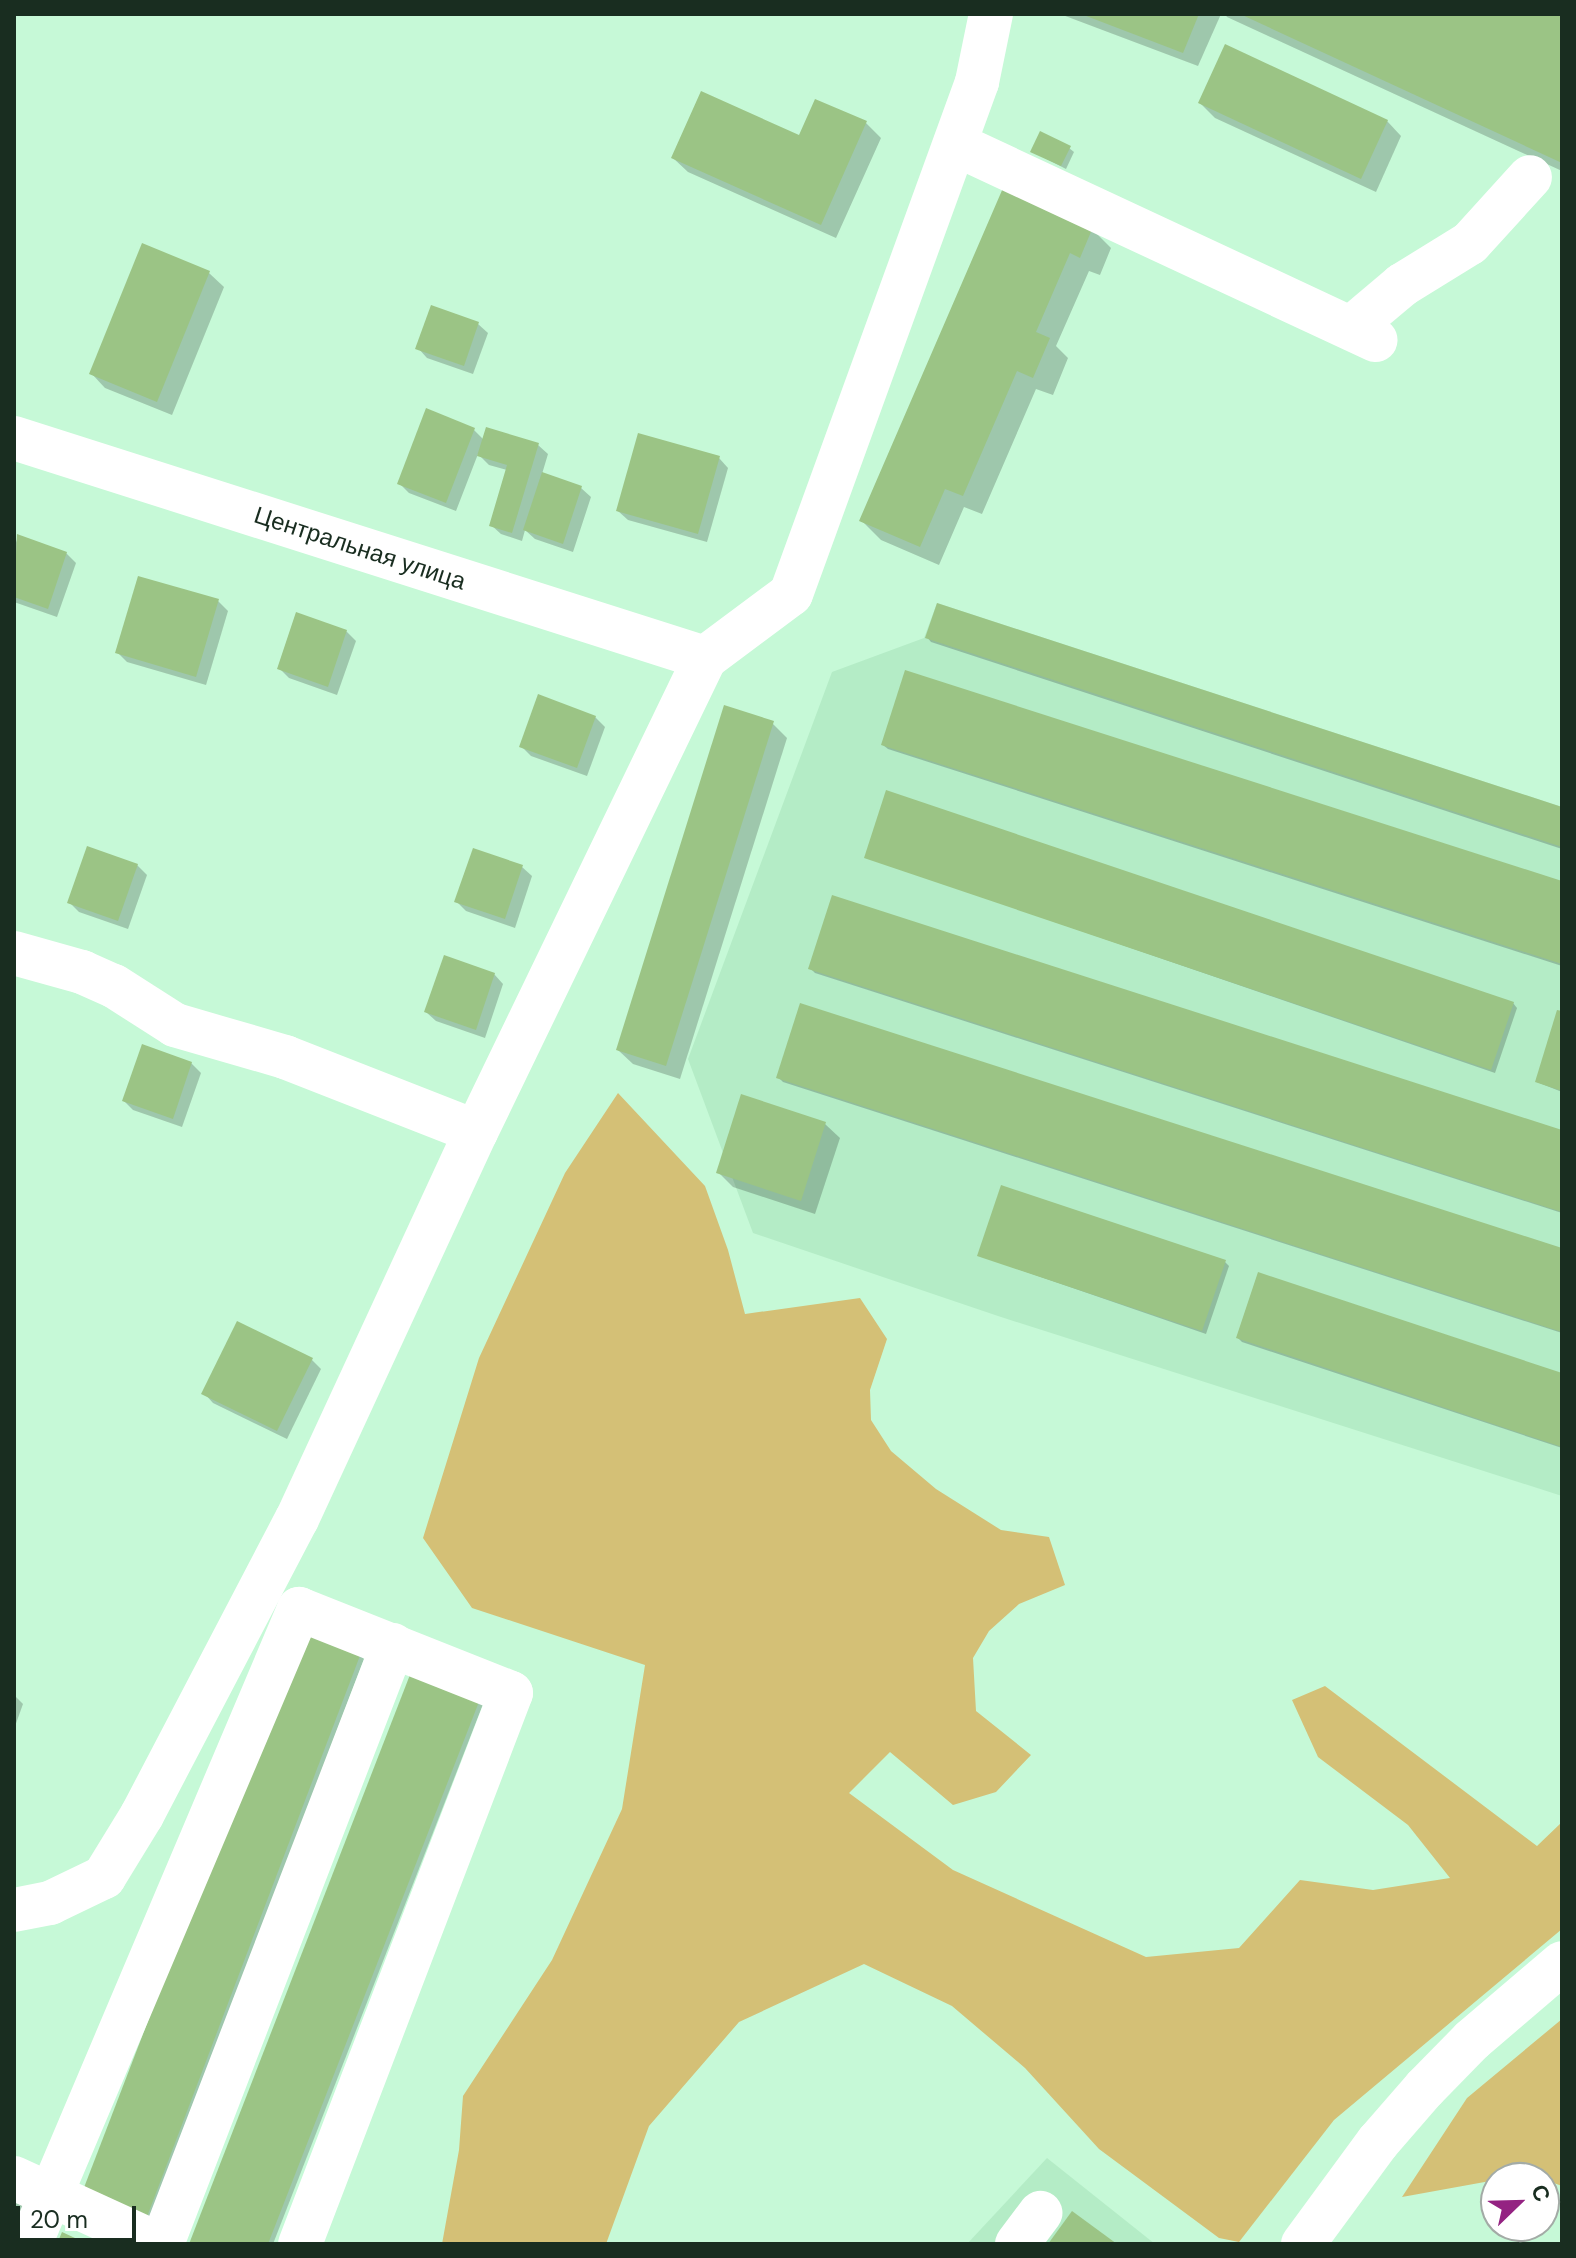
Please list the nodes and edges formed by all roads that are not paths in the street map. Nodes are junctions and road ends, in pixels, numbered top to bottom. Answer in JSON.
{"nodes":[{"id":1,"x":991,"y":14,"type":"edge"},
{"id":2,"x":955,"y":144,"type":"junction"},
{"id":3,"x":1530,"y":177,"type":"dead end"},
{"id":4,"x":14,"y":438,"type":"edge"},
{"id":5,"x":705,"y":658,"type":"junction"},
{"id":6,"x":14,"y":953,"type":"edge"},
{"id":7,"x":476,"y":1132,"type":"junction"},
{"id":8,"x":393,"y":1645,"type":"junction"},
{"id":9,"x":14,"y":1910,"type":"edge"},
{"id":10,"x":1562,"y":1963,"type":"edge"},
{"id":11,"x":33,"y":2186,"type":"edge"},
{"id":12,"x":30,"y":2244,"type":"edge"},
{"id":13,"x":160,"y":2244,"type":"edge"},
{"id":14,"x":300,"y":2244,"type":"edge"},
{"id":15,"x":1303,"y":2244,"type":"edge"}],
"edges":[{"from":1,"to":2,"type":"street"},
{"from":2,"to":3,"type":"street"},
{"from":2,"to":5,"type":"street"},
{"from":4,"to":5,"type":"street","name":"Центральная улица"},
{"from":5,"to":7,"type":"street"},
{"from":6,"to":7,"type":"street"},
{"from":7,"to":9,"type":"street"},
{"from":8,"to":11,"type":"street"},
{"from":8,"to":13,"type":"street"},
{"from":8,"to":14,"type":"street"},
{"from":10,"to":15,"type":"street"},
{"from":11,"to":12,"type":"street"},
{"from":11,"to":13,"type":"street"}]}
